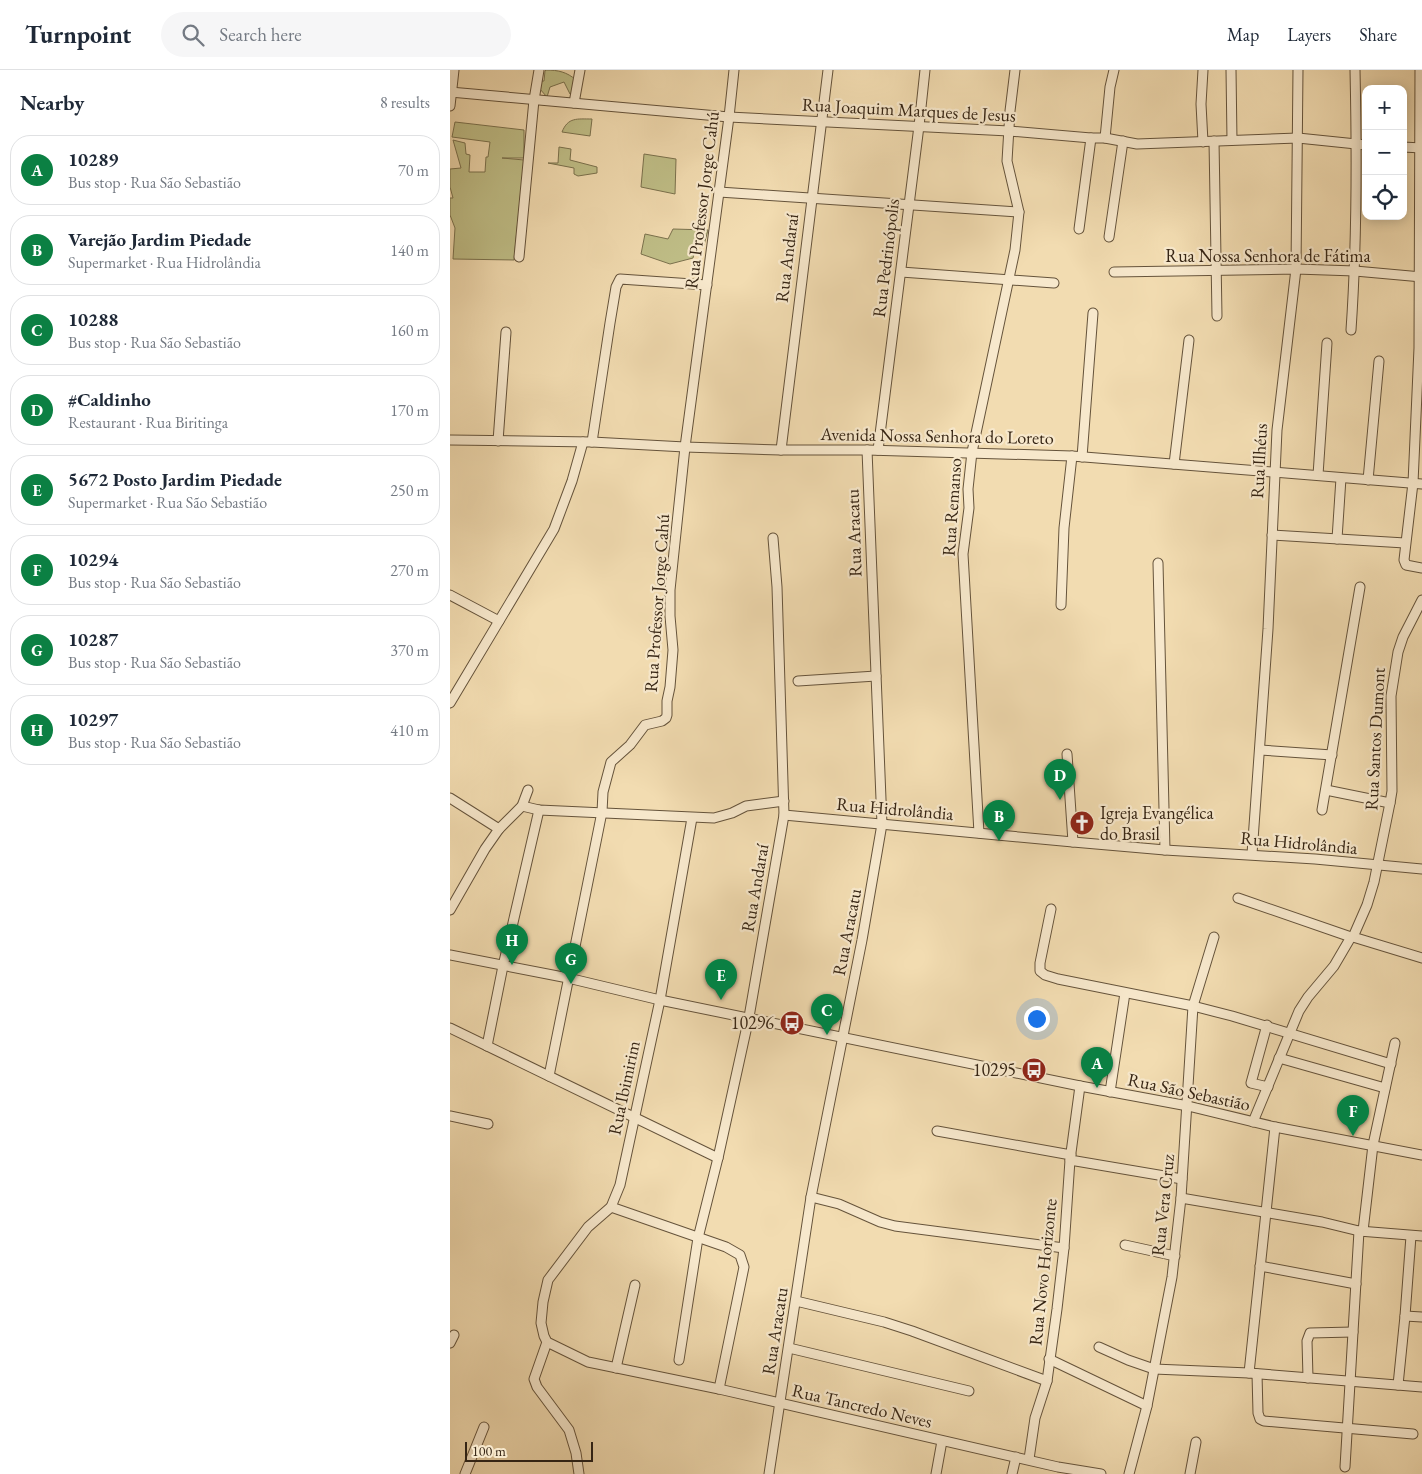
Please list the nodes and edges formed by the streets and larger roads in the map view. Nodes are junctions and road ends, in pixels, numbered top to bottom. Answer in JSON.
{"nodes":[{"id":1,"x":454,"y":70,"type":"edge"},
{"id":2,"x":540,"y":70,"type":"edge"},
{"id":3,"x":580,"y":70,"type":"edge"},
{"id":4,"x":734,"y":70,"type":"edge"},
{"id":5,"x":828,"y":70,"type":"edge"},
{"id":6,"x":925,"y":70,"type":"edge"},
{"id":7,"x":1015,"y":70,"type":"edge"},
{"id":8,"x":1114,"y":70,"type":"edge"},
{"id":9,"x":1203,"y":70,"type":"edge"},
{"id":10,"x":1231,"y":70,"type":"edge"},
{"id":11,"x":1298,"y":70,"type":"edge"},
{"id":12,"x":1355,"y":70,"type":"edge"},
{"id":13,"x":1420,"y":70,"type":"edge"},
{"id":14,"x":451,"y":92,"type":"edge"},
{"id":15,"x":534,"y":100,"type":"junction"},
{"id":16,"x":574,"y":103,"type":"junction"},
{"id":17,"x":450,"y":106,"type":"edge"},
{"id":18,"x":729,"y":117,"type":"junction"},
{"id":19,"x":822,"y":121,"type":"junction"},
{"id":20,"x":919,"y":126,"type":"junction"},
{"id":21,"x":1009,"y":131,"type":"junction"},
{"id":22,"x":1091,"y":138,"type":"junction"},
{"id":23,"x":1105,"y":138,"type":"junction"},
{"id":24,"x":1298,"y":138,"type":"junction"},
{"id":25,"x":1232,"y":140,"type":"junction"},
{"id":26,"x":1123,"y":141,"type":"junction"},
{"id":27,"x":1214,"y":141,"type":"junction"},
{"id":28,"x":1203,"y":142,"type":"junction"},
{"id":29,"x":1361,"y":144,"type":"edge"},
{"id":30,"x":1407,"y":147,"type":"edge"},
{"id":31,"x":1421,"y":148,"type":"edge"},
{"id":32,"x":719,"y":192,"type":"junction"},
{"id":33,"x":811,"y":198,"type":"junction"},
{"id":34,"x":909,"y":204,"type":"junction"},
{"id":35,"x":1019,"y":212,"type":"junction"},
{"id":36,"x":1079,"y":229,"type":"dead end"},
{"id":37,"x":1109,"y":237,"type":"dead end"},
{"id":38,"x":519,"y":257,"type":"dead end"},
{"id":39,"x":1296,"y":269,"type":"junction"},
{"id":40,"x":1216,"y":271,"type":"junction"},
{"id":41,"x":1355,"y":271,"type":"junction"},
{"id":42,"x":901,"y":272,"type":"junction"},
{"id":43,"x":1114,"y":272,"type":"dead end"},
{"id":44,"x":1420,"y":277,"type":"edge"},
{"id":45,"x":1008,"y":280,"type":"junction"},
{"id":46,"x":1054,"y":283,"type":"dead end"},
{"id":47,"x":707,"y":285,"type":"junction"},
{"id":48,"x":1093,"y":313,"type":"dead end"},
{"id":49,"x":1217,"y":316,"type":"dead end"},
{"id":50,"x":1351,"y":330,"type":"dead end"},
{"id":51,"x":506,"y":332,"type":"dead end"},
{"id":52,"x":1189,"y":340,"type":"dead end"},
{"id":53,"x":1327,"y":343,"type":"dead end"},
{"id":54,"x":1420,"y":348,"type":"edge"},
{"id":55,"x":1378,"y":361,"type":"dead end"},
{"id":56,"x":450,"y":440,"type":"edge"},
{"id":57,"x":498,"y":441,"type":"junction"},
{"id":58,"x":587,"y":442,"type":"junction"},
{"id":59,"x":685,"y":447,"type":"junction"},
{"id":60,"x":781,"y":450,"type":"junction"},
{"id":61,"x":867,"y":450,"type":"junction"},
{"id":62,"x":878,"y":450,"type":"junction"},
{"id":63,"x":972,"y":452,"type":"junction"},
{"id":64,"x":1072,"y":456,"type":"junction"},
{"id":65,"x":1082,"y":457,"type":"junction"},
{"id":66,"x":1174,"y":464,"type":"junction"},
{"id":67,"x":1274,"y":472,"type":"junction"},
{"id":68,"x":1318,"y":476,"type":"junction"},
{"id":69,"x":1342,"y":478,"type":"junction"},
{"id":70,"x":1368,"y":480,"type":"junction"},
{"id":71,"x":1418,"y":484,"type":"edge"},
{"id":72,"x":1272,"y":536,"type":"junction"},
{"id":73,"x":773,"y":538,"type":"dead end"},
{"id":74,"x":1337,"y":538,"type":"junction"},
{"id":75,"x":1405,"y":543,"type":"junction"},
{"id":76,"x":1158,"y":563,"type":"dead end"},
{"id":77,"x":1422,"y":568,"type":"edge"},
{"id":78,"x":1360,"y":587,"type":"dead end"},
{"id":79,"x":450,"y":595,"type":"edge"},
{"id":80,"x":1422,"y":600,"type":"edge"},
{"id":81,"x":1061,"y":606,"type":"dead end"},
{"id":82,"x":499,"y":621,"type":"junction"},
{"id":83,"x":876,"y":676,"type":"junction"},
{"id":84,"x":798,"y":681,"type":"dead end"},
{"id":85,"x":450,"y":703,"type":"edge"},
{"id":86,"x":1260,"y":750,"type":"junction"},
{"id":87,"x":1067,"y":754,"type":"dead end"},
{"id":88,"x":1332,"y":755,"type":"junction"},
{"id":89,"x":528,"y":790,"type":"dead end"},
{"id":90,"x":1326,"y":790,"type":"junction"},
{"id":91,"x":450,"y":798,"type":"edge"},
{"id":92,"x":784,"y":801,"type":"junction"},
{"id":93,"x":1390,"y":804,"type":"junction"},
{"id":94,"x":522,"y":806,"type":"junction"},
{"id":95,"x":539,"y":810,"type":"junction"},
{"id":96,"x":1322,"y":810,"type":"dead end"},
{"id":97,"x":602,"y":812,"type":"junction"},
{"id":98,"x":784,"y":816,"type":"junction"},
{"id":99,"x":692,"y":818,"type":"junction"},
{"id":100,"x":882,"y":824,"type":"junction"},
{"id":101,"x":499,"y":829,"type":"junction"},
{"id":102,"x":980,"y":833,"type":"junction"},
{"id":103,"x":1073,"y":842,"type":"junction"},
{"id":104,"x":1165,"y":850,"type":"junction"},
{"id":105,"x":1252,"y":854,"type":"junction"},
{"id":106,"x":1378,"y":866,"type":"junction"},
{"id":107,"x":1422,"y":869,"type":"edge"},
{"id":108,"x":1238,"y":898,"type":"dead end"},
{"id":109,"x":1051,"y":909,"type":"dead end"},
{"id":110,"x":450,"y":910,"type":"edge"},
{"id":111,"x":1214,"y":937,"type":"dead end"},
{"id":112,"x":1352,"y":937,"type":"junction"},
{"id":113,"x":450,"y":955,"type":"edge"},
{"id":114,"x":1422,"y":958,"type":"edge"},
{"id":115,"x":503,"y":966,"type":"junction"},
{"id":116,"x":568,"y":978,"type":"junction"},
{"id":117,"x":1124,"y":993,"type":"junction"},
{"id":118,"x":660,"y":1000,"type":"junction"},
{"id":119,"x":1193,"y":1006,"type":"junction"},
{"id":120,"x":748,"y":1017,"type":"junction"},
{"id":121,"x":1267,"y":1025,"type":"junction"},
{"id":122,"x":450,"y":1028,"type":"edge"},
{"id":123,"x":1289,"y":1034,"type":"junction"},
{"id":124,"x":842,"y":1037,"type":"junction"},
{"id":125,"x":1395,"y":1043,"type":"dead end"},
{"id":126,"x":487,"y":1046,"type":"junction"},
{"id":127,"x":1280,"y":1058,"type":"junction"},
{"id":128,"x":1391,"y":1064,"type":"junction"},
{"id":129,"x":549,"y":1076,"type":"junction"},
{"id":130,"x":1080,"y":1086,"type":"junction"},
{"id":131,"x":1268,"y":1087,"type":"junction"},
{"id":132,"x":1385,"y":1088,"type":"junction"},
{"id":133,"x":1110,"y":1092,"type":"junction"},
{"id":134,"x":1188,"y":1106,"type":"junction"},
{"id":135,"x":450,"y":1116,"type":"edge"},
{"id":136,"x":635,"y":1119,"type":"junction"},
{"id":137,"x":1254,"y":1122,"type":"junction"},
{"id":138,"x":488,"y":1124,"type":"dead end"},
{"id":139,"x":1275,"y":1127,"type":"junction"},
{"id":140,"x":937,"y":1131,"type":"dead end"},
{"id":141,"x":1373,"y":1145,"type":"junction"},
{"id":142,"x":1422,"y":1155,"type":"edge"},
{"id":143,"x":718,"y":1158,"type":"junction"},
{"id":144,"x":1071,"y":1158,"type":"junction"},
{"id":145,"x":1182,"y":1179,"type":"junction"},
{"id":146,"x":811,"y":1198,"type":"junction"},
{"id":147,"x":1181,"y":1198,"type":"junction"},
{"id":148,"x":611,"y":1206,"type":"junction"},
{"id":149,"x":1266,"y":1214,"type":"junction"},
{"id":150,"x":1361,"y":1231,"type":"junction"},
{"id":151,"x":1411,"y":1236,"type":"junction"},
{"id":152,"x":1422,"y":1236,"type":"edge"},
{"id":153,"x":698,"y":1238,"type":"junction"},
{"id":154,"x":1125,"y":1245,"type":"dead end"},
{"id":155,"x":1064,"y":1248,"type":"junction"},
{"id":156,"x":1175,"y":1256,"type":"junction"},
{"id":157,"x":1260,"y":1266,"type":"junction"},
{"id":158,"x":1356,"y":1284,"type":"junction"},
{"id":159,"x":635,"y":1285,"type":"dead end"},
{"id":160,"x":796,"y":1301,"type":"junction"},
{"id":161,"x":1406,"y":1316,"type":"junction"},
{"id":162,"x":1422,"y":1317,"type":"edge"},
{"id":163,"x":1353,"y":1332,"type":"junction"},
{"id":164,"x":454,"y":1334,"type":"dead end"},
{"id":165,"x":547,"y":1342,"type":"junction"},
{"id":166,"x":450,"y":1344,"type":"edge"},
{"id":167,"x":1099,"y":1347,"type":"dead end"},
{"id":168,"x":789,"y":1348,"type":"junction"},
{"id":169,"x":1049,"y":1359,"type":"junction"},
{"id":170,"x":678,"y":1360,"type":"dead end"},
{"id":171,"x":616,"y":1368,"type":"junction"},
{"id":172,"x":1154,"y":1369,"type":"junction"},
{"id":173,"x":1253,"y":1373,"type":"junction"},
{"id":174,"x":1308,"y":1378,"type":"junction"},
{"id":175,"x":1046,"y":1381,"type":"junction"},
{"id":176,"x":1351,"y":1382,"type":"junction"},
{"id":177,"x":1398,"y":1385,"type":"junction"},
{"id":178,"x":1422,"y":1387,"type":"edge"},
{"id":179,"x":719,"y":1389,"type":"junction"},
{"id":180,"x":969,"y":1391,"type":"dead end"},
{"id":181,"x":780,"y":1404,"type":"junction"},
{"id":182,"x":1147,"y":1406,"type":"junction"},
{"id":183,"x":484,"y":1427,"type":"dead end"},
{"id":184,"x":1347,"y":1430,"type":"junction"},
{"id":185,"x":1413,"y":1434,"type":"dead end"},
{"id":186,"x":942,"y":1441,"type":"junction"},
{"id":187,"x":1196,"y":1442,"type":"dead end"},
{"id":188,"x":1016,"y":1456,"type":"junction"},
{"id":189,"x":1029,"y":1459,"type":"junction"},
{"id":190,"x":1345,"y":1467,"type":"dead end"},
{"id":191,"x":465,"y":1474,"type":"edge"},
{"id":192,"x":579,"y":1474,"type":"edge"},
{"id":193,"x":769,"y":1474,"type":"edge"},
{"id":194,"x":936,"y":1474,"type":"edge"},
{"id":195,"x":1012,"y":1474,"type":"edge"},
{"id":196,"x":1101,"y":1474,"type":"edge"},
{"id":197,"x":1129,"y":1474,"type":"edge"},
{"id":198,"x":1190,"y":1474,"type":"edge"}],
"edges":[{"from":1,"to":14,"type":"street"},
{"from":2,"to":15,"type":"street"},
{"from":3,"to":16,"type":"street"},
{"from":4,"to":18,"type":"street","name":"Rua Professor Jorge Cahú"},
{"from":5,"to":19,"type":"street","name":"Rua Andaraí"},
{"from":6,"to":20,"type":"street","name":"Rua Pedrinópolis"},
{"from":7,"to":21,"type":"street","name":"Rua Remanso"},
{"from":8,"to":23,"type":"street"},
{"from":9,"to":28,"type":"street"},
{"from":10,"to":25,"type":"street"},
{"from":11,"to":24,"type":"street","name":"Rua Ilhéus"},
{"from":12,"to":29,"type":"street"},
{"from":13,"to":31,"type":"street"},
{"from":14,"to":15,"type":"street","name":"Rua Joaquim Marques de Jesus"},
{"from":14,"to":17,"type":"street"},
{"from":15,"to":16,"type":"street","name":"Rua Joaquim Marques de Jesus"},
{"from":15,"to":38,"type":"street"},
{"from":16,"to":18,"type":"street","name":"Rua Joaquim Marques de Jesus"},
{"from":18,"to":19,"type":"street","name":"Rua Joaquim Marques de Jesus"},
{"from":18,"to":32,"type":"street","name":"Rua Professor Jorge Cahú"},
{"from":19,"to":20,"type":"street","name":"Rua Joaquim Marques de Jesus"},
{"from":19,"to":33,"type":"street","name":"Rua Andaraí"},
{"from":20,"to":21,"type":"street","name":"Rua Joaquim Marques de Jesus"},
{"from":20,"to":34,"type":"street","name":"Rua Pedrinópolis"},
{"from":21,"to":22,"type":"street","name":"Rua Joaquim Marques de Jesus"},
{"from":21,"to":35,"type":"street","name":"Rua Remanso"},
{"from":22,"to":23,"type":"street","name":"Rua Joaquim Marques de Jesus"},
{"from":22,"to":36,"type":"street"},
{"from":23,"to":26,"type":"street","name":"Rua Joaquim Marques de Jesus"},
{"from":24,"to":25,"type":"street","name":"Rua Joaquim Marques de Jesus"},
{"from":24,"to":29,"type":"street","name":"Rua Joaquim Marques de Jesus"},
{"from":24,"to":39,"type":"street","name":"Rua Ilhéus"},
{"from":25,"to":27,"type":"street","name":"Rua Joaquim Marques de Jesus"},
{"from":26,"to":28,"type":"street","name":"Rua Joaquim Marques de Jesus"},
{"from":26,"to":37,"type":"street"},
{"from":27,"to":28,"type":"street","name":"Rua Joaquim Marques de Jesus"},
{"from":27,"to":40,"type":"street"},
{"from":29,"to":41,"type":"street"},
{"from":30,"to":31,"type":"street"},
{"from":31,"to":44,"type":"street"},
{"from":32,"to":33,"type":"street"},
{"from":32,"to":47,"type":"street","name":"Rua Professor Jorge Cahú"},
{"from":33,"to":34,"type":"street"},
{"from":33,"to":60,"type":"street","name":"Rua Andaraí"},
{"from":34,"to":35,"type":"street"},
{"from":34,"to":42,"type":"street","name":"Rua Pedrinópolis"},
{"from":35,"to":45,"type":"street","name":"Rua Remanso"},
{"from":39,"to":40,"type":"street","name":"Rua Nossa Senhora de Fátima"},
{"from":39,"to":41,"type":"street","name":"Rua Nossa Senhora de Fátima"},
{"from":39,"to":67,"type":"street","name":"Rua Ilhéus"},
{"from":40,"to":43,"type":"street","name":"Rua Nossa Senhora de Fátima"},
{"from":40,"to":49,"type":"street"},
{"from":41,"to":44,"type":"street","name":"Rua Nossa Senhora de Fátima"},
{"from":41,"to":50,"type":"street"},
{"from":42,"to":45,"type":"street"},
{"from":42,"to":62,"type":"street","name":"Rua Pedrinópolis"},
{"from":44,"to":54,"type":"street"},
{"from":45,"to":46,"type":"street"},
{"from":45,"to":63,"type":"street","name":"Rua Remanso"},
{"from":47,"to":58,"type":"street"},
{"from":47,"to":59,"type":"street","name":"Rua Professor Jorge Cahú"},
{"from":48,"to":65,"type":"street"},
{"from":51,"to":57,"type":"street"},
{"from":52,"to":66,"type":"street"},
{"from":53,"to":68,"type":"street"},
{"from":54,"to":71,"type":"street"},
{"from":55,"to":70,"type":"street"},
{"from":56,"to":57,"type":"street","name":"Avenida Nossa Senhora do Loreto"},
{"from":57,"to":58,"type":"street","name":"Avenida Nossa Senhora do Loreto"},
{"from":58,"to":59,"type":"street","name":"Avenida Nossa Senhora do Loreto"},
{"from":58,"to":82,"type":"street"},
{"from":59,"to":60,"type":"street","name":"Avenida Nossa Senhora do Loreto"},
{"from":59,"to":97,"type":"street","name":"Rua Professor Jorge Cahú"},
{"from":60,"to":61,"type":"street","name":"Avenida Nossa Senhora do Loreto"},
{"from":61,"to":62,"type":"street","name":"Avenida Nossa Senhora do Loreto"},
{"from":61,"to":83,"type":"street","name":"Rua Aracatu"},
{"from":62,"to":63,"type":"street","name":"Avenida Nossa Senhora do Loreto"},
{"from":63,"to":64,"type":"street","name":"Avenida Nossa Senhora do Loreto"},
{"from":63,"to":102,"type":"street","name":"Rua Remanso"},
{"from":64,"to":65,"type":"street","name":"Avenida Nossa Senhora do Loreto"},
{"from":64,"to":81,"type":"street"},
{"from":65,"to":66,"type":"street","name":"Avenida Nossa Senhora do Loreto"},
{"from":66,"to":67,"type":"street","name":"Avenida Nossa Senhora do Loreto"},
{"from":67,"to":68,"type":"street","name":"Avenida Nossa Senhora do Loreto"},
{"from":67,"to":72,"type":"street","name":"Rua Ilhéus"},
{"from":68,"to":69,"type":"street","name":"Avenida Nossa Senhora do Loreto"},
{"from":69,"to":70,"type":"street","name":"Avenida Nossa Senhora do Loreto"},
{"from":69,"to":74,"type":"street"},
{"from":70,"to":71,"type":"street","name":"Avenida Nossa Senhora do Loreto"},
{"from":71,"to":75,"type":"street"},
{"from":72,"to":74,"type":"street"},
{"from":72,"to":86,"type":"street","name":"Rua Ilhéus"},
{"from":73,"to":92,"type":"street","name":"Rua Andaraí"},
{"from":74,"to":75,"type":"street"},
{"from":75,"to":77,"type":"street"},
{"from":76,"to":104,"type":"street"},
{"from":78,"to":88,"type":"street"},
{"from":79,"to":82,"type":"street"},
{"from":80,"to":93,"type":"street","name":"Rua Santos Dumont"},
{"from":82,"to":85,"type":"street"},
{"from":83,"to":84,"type":"street"},
{"from":83,"to":100,"type":"street","name":"Rua Aracatu"},
{"from":86,"to":88,"type":"street"},
{"from":86,"to":105,"type":"street","name":"Rua Ilhéus"},
{"from":87,"to":103,"type":"street"},
{"from":88,"to":90,"type":"street"},
{"from":89,"to":94,"type":"street"},
{"from":90,"to":93,"type":"street"},
{"from":90,"to":96,"type":"street"},
{"from":91,"to":101,"type":"street"},
{"from":92,"to":98,"type":"street","name":"Rua Andaraí"},
{"from":92,"to":99,"type":"street"},
{"from":93,"to":106,"type":"street","name":"Rua Santos Dumont"},
{"from":94,"to":95,"type":"street"},
{"from":94,"to":101,"type":"street"},
{"from":95,"to":97,"type":"street"},
{"from":95,"to":115,"type":"street"},
{"from":97,"to":99,"type":"street"},
{"from":97,"to":116,"type":"street","name":"Rua Professor Jorge Cahú"},
{"from":98,"to":100,"type":"street","name":"Rua Hidrolândia"},
{"from":98,"to":120,"type":"street","name":"Rua Andaraí"},
{"from":99,"to":118,"type":"street","name":"Rua Ibimirim"},
{"from":100,"to":102,"type":"street","name":"Rua Hidrolândia"},
{"from":100,"to":124,"type":"street","name":"Rua Aracatu"},
{"from":101,"to":110,"type":"street"},
{"from":102,"to":103,"type":"street","name":"Rua Hidrolândia"},
{"from":103,"to":104,"type":"street","name":"Rua Hidrolândia"},
{"from":104,"to":105,"type":"street","name":"Rua Hidrolândia"},
{"from":105,"to":106,"type":"street","name":"Rua Hidrolândia"},
{"from":106,"to":107,"type":"street","name":"Rua Hidrolândia"},
{"from":106,"to":112,"type":"street","name":"Rua Santos Dumont"},
{"from":108,"to":112,"type":"street"},
{"from":109,"to":117,"type":"street"},
{"from":111,"to":119,"type":"street","name":"Rua Vera Cruz"},
{"from":112,"to":114,"type":"street"},
{"from":112,"to":123,"type":"street","name":"Rua Santos Dumont"},
{"from":113,"to":115,"type":"street","name":"Rua São Sebastião"},
{"from":115,"to":116,"type":"street","name":"Rua São Sebastião"},
{"from":115,"to":126,"type":"street"},
{"from":116,"to":118,"type":"street","name":"Rua São Sebastião"},
{"from":116,"to":129,"type":"street","name":"Rua Professor Jorge Cahú"},
{"from":117,"to":119,"type":"street"},
{"from":117,"to":133,"type":"street"},
{"from":118,"to":120,"type":"street","name":"Rua São Sebastião"},
{"from":118,"to":136,"type":"street","name":"Rua Ibimirim"},
{"from":119,"to":121,"type":"street"},
{"from":119,"to":134,"type":"street","name":"Rua Vera Cruz"},
{"from":120,"to":124,"type":"street","name":"Rua São Sebastião"},
{"from":120,"to":143,"type":"street","name":"Rua Andaraí"},
{"from":121,"to":123,"type":"street"},
{"from":121,"to":131,"type":"street"},
{"from":122,"to":126,"type":"street"},
{"from":123,"to":127,"type":"street","name":"Rua Santos Dumont"},
{"from":123,"to":128,"type":"street"},
{"from":124,"to":130,"type":"street","name":"Rua São Sebastião"},
{"from":124,"to":146,"type":"street","name":"Rua Aracatu"},
{"from":125,"to":128,"type":"street"},
{"from":126,"to":129,"type":"street"},
{"from":127,"to":131,"type":"street","name":"Rua Santos Dumont"},
{"from":127,"to":132,"type":"street"},
{"from":128,"to":132,"type":"street"},
{"from":129,"to":136,"type":"street"},
{"from":130,"to":133,"type":"street","name":"Rua São Sebastião"},
{"from":130,"to":144,"type":"street","name":"Rua Novo Horizonte"},
{"from":131,"to":137,"type":"street","name":"Rua Santos Dumont"},
{"from":132,"to":141,"type":"street"},
{"from":133,"to":134,"type":"street","name":"Rua São Sebastião"},
{"from":134,"to":137,"type":"street","name":"Rua São Sebastião"},
{"from":134,"to":145,"type":"street","name":"Rua Vera Cruz"},
{"from":135,"to":138,"type":"street"},
{"from":136,"to":143,"type":"street"},
{"from":136,"to":148,"type":"street","name":"Rua Ibimirim"},
{"from":137,"to":139,"type":"street","name":"Rua São Sebastião"},
{"from":139,"to":141,"type":"street","name":"Rua São Sebastião"},
{"from":139,"to":149,"type":"street"},
{"from":140,"to":144,"type":"street"},
{"from":141,"to":142,"type":"street","name":"Rua São Sebastião"},
{"from":141,"to":150,"type":"street"},
{"from":143,"to":153,"type":"street","name":"Rua Andaraí"},
{"from":144,"to":145,"type":"street"},
{"from":144,"to":155,"type":"street","name":"Rua Novo Horizonte"},
{"from":145,"to":147,"type":"street","name":"Rua Vera Cruz"},
{"from":146,"to":155,"type":"street"},
{"from":146,"to":160,"type":"street","name":"Rua Aracatu"},
{"from":147,"to":149,"type":"street"},
{"from":147,"to":156,"type":"street","name":"Rua Vera Cruz"},
{"from":148,"to":153,"type":"street"},
{"from":148,"to":165,"type":"street","name":"Rua Ibimirim"},
{"from":149,"to":150,"type":"street"},
{"from":149,"to":157,"type":"street"},
{"from":150,"to":151,"type":"street"},
{"from":150,"to":158,"type":"street"},
{"from":151,"to":152,"type":"street"},
{"from":151,"to":161,"type":"street"},
{"from":153,"to":170,"type":"street","name":"Rua Andaraí"},
{"from":153,"to":179,"type":"street"},
{"from":154,"to":156,"type":"street"},
{"from":155,"to":169,"type":"street","name":"Rua Novo Horizonte"},
{"from":156,"to":172,"type":"street","name":"Rua Vera Cruz"},
{"from":157,"to":158,"type":"street"},
{"from":157,"to":173,"type":"street"},
{"from":158,"to":163,"type":"street"},
{"from":159,"to":171,"type":"street"},
{"from":160,"to":168,"type":"street","name":"Rua Aracatu"},
{"from":160,"to":175,"type":"street"},
{"from":161,"to":162,"type":"street"},
{"from":161,"to":177,"type":"street"},
{"from":163,"to":174,"type":"street"},
{"from":163,"to":176,"type":"street"},
{"from":164,"to":166,"type":"street"},
{"from":165,"to":171,"type":"street","name":"Rua Tancredo Neves"},
{"from":165,"to":192,"type":"street","name":"Rua Ibimirim"},
{"from":167,"to":172,"type":"street"},
{"from":168,"to":180,"type":"street"},
{"from":168,"to":181,"type":"street","name":"Rua Aracatu"},
{"from":169,"to":175,"type":"street","name":"Rua Novo Horizonte"},
{"from":169,"to":182,"type":"street"},
{"from":171,"to":179,"type":"street","name":"Rua Tancredo Neves"},
{"from":172,"to":173,"type":"street"},
{"from":172,"to":182,"type":"street","name":"Rua Vera Cruz"},
{"from":173,"to":174,"type":"street"},
{"from":173,"to":184,"type":"street"},
{"from":174,"to":176,"type":"street"},
{"from":175,"to":189,"type":"street","name":"Rua Novo Horizonte"},
{"from":176,"to":177,"type":"street"},
{"from":176,"to":184,"type":"street"},
{"from":177,"to":178,"type":"street"},
{"from":179,"to":181,"type":"street","name":"Rua Tancredo Neves"},
{"from":181,"to":186,"type":"street","name":"Rua Tancredo Neves"},
{"from":181,"to":193,"type":"street","name":"Rua Aracatu"},
{"from":182,"to":197,"type":"street","name":"Rua Vera Cruz"},
{"from":183,"to":191,"type":"street"},
{"from":184,"to":185,"type":"street"},
{"from":184,"to":190,"type":"street"},
{"from":186,"to":188,"type":"street","name":"Rua Tancredo Neves"},
{"from":186,"to":194,"type":"street"},
{"from":187,"to":198,"type":"street"},
{"from":188,"to":189,"type":"street","name":"Rua Tancredo Neves"},
{"from":188,"to":195,"type":"street"},
{"from":189,"to":196,"type":"street","name":"Rua Tancredo Neves"}]}
